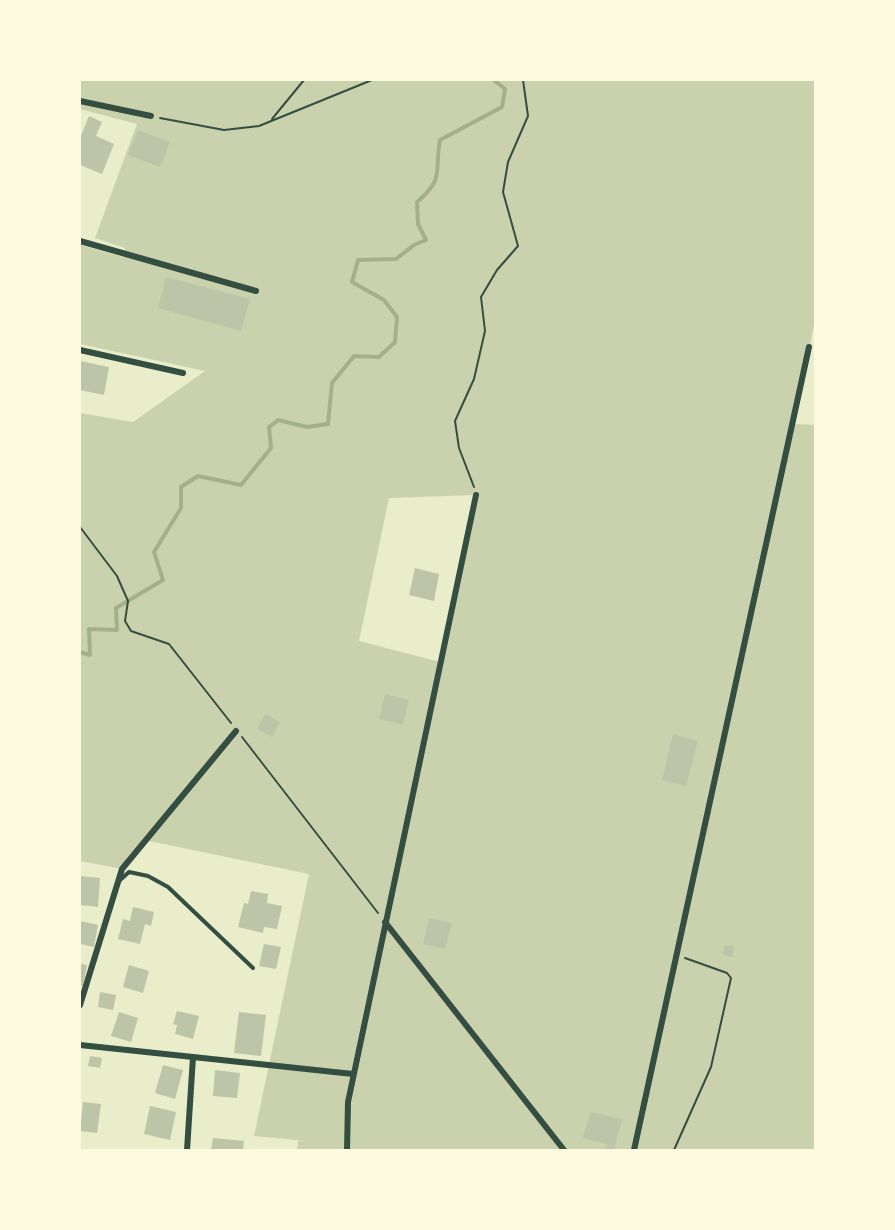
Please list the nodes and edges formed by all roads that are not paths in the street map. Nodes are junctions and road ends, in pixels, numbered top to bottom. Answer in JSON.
{"nodes":[{"id":1,"x":80,"y":101,"type":"edge"},
{"id":2,"x":151,"y":116,"type":"road end"},
{"id":3,"x":80,"y":241,"type":"edge"},
{"id":4,"x":256,"y":291,"type":"dead end"},
{"id":5,"x":809,"y":347,"type":"dead end"},
{"id":6,"x":80,"y":350,"type":"edge"},
{"id":7,"x":183,"y":373,"type":"dead end"},
{"id":8,"x":476,"y":495,"type":"road end"},
{"id":9,"x":236,"y":730,"type":"road end"},
{"id":10,"x":115,"y":885,"type":"junction"},
{"id":11,"x":386,"y":922,"type":"junction"},
{"id":12,"x":253,"y":968,"type":"dead end"},
{"id":13,"x":80,"y":1005,"type":"edge"},
{"id":14,"x":80,"y":1045,"type":"edge"},
{"id":15,"x":193,"y":1057,"type":"junction"},
{"id":16,"x":353,"y":1074,"type":"junction"},
{"id":17,"x":187,"y":1150,"type":"edge"},
{"id":18,"x":347,"y":1150,"type":"edge"},
{"id":19,"x":564,"y":1150,"type":"edge"},
{"id":20,"x":634,"y":1150,"type":"edge"}],
"edges":[{"from":1,"to":2,"type":"street"},
{"from":3,"to":4,"type":"street"},
{"from":5,"to":20,"type":"street"},
{"from":6,"to":7,"type":"street"},
{"from":8,"to":11,"type":"street"},
{"from":9,"to":10,"type":"street"},
{"from":10,"to":12,"type":"lane"},
{"from":10,"to":13,"type":"street"},
{"from":11,"to":16,"type":"street"},
{"from":11,"to":19,"type":"street"},
{"from":14,"to":15,"type":"street"},
{"from":15,"to":16,"type":"street"},
{"from":15,"to":17,"type":"street"},
{"from":16,"to":18,"type":"street"}]}
